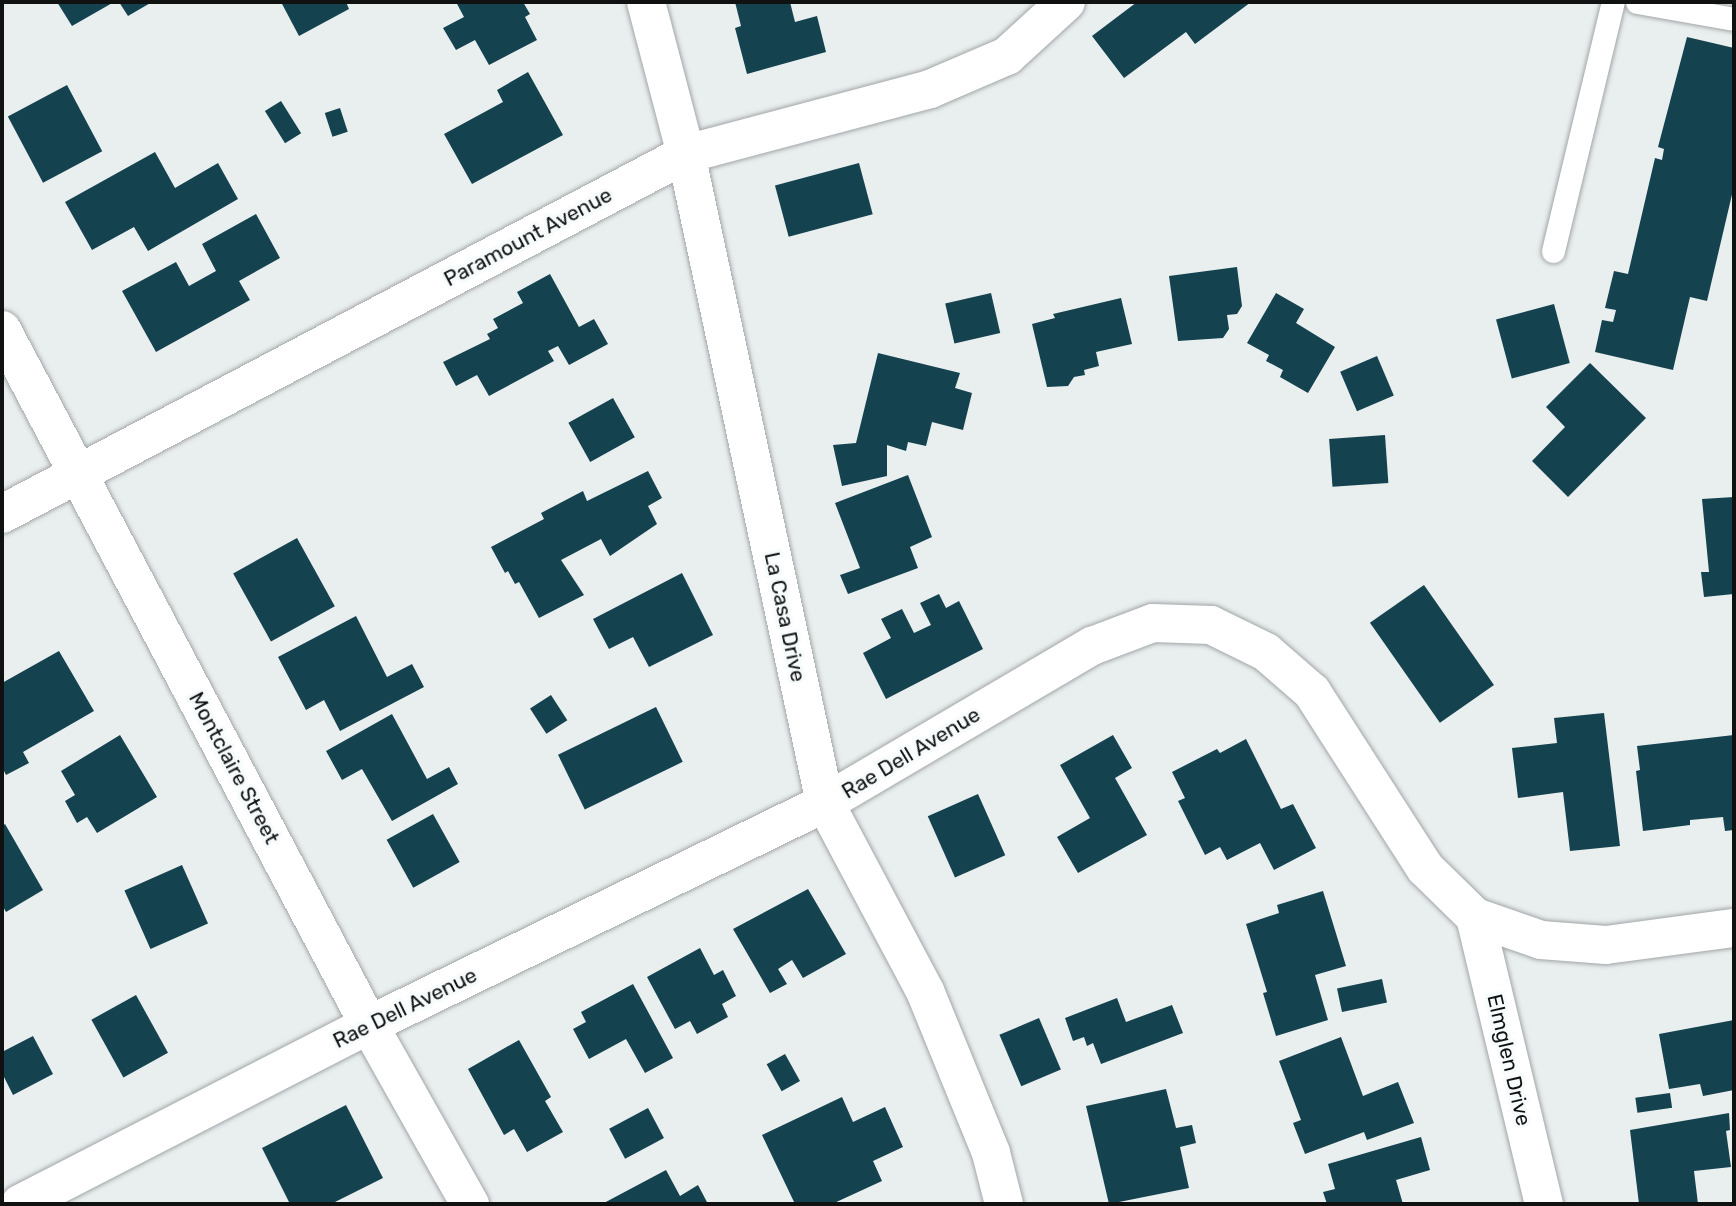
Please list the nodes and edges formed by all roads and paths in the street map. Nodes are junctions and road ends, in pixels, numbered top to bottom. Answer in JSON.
{"nodes":[{"id":1,"x":646,"y":2,"type":"edge"},
{"id":2,"x":1066,"y":2,"type":"edge"},
{"id":3,"x":1613,"y":2,"type":"edge"},
{"id":4,"x":1637,"y":2,"type":"edge"},
{"id":5,"x":1734,"y":19,"type":"edge"},
{"id":6,"x":686,"y":154,"type":"junction"},
{"id":7,"x":1553,"y":251,"type":"dead end"},
{"id":8,"x":2,"y":330,"type":"edge"},
{"id":9,"x":78,"y":472,"type":"junction"},
{"id":10,"x":2,"y":514,"type":"edge"},
{"id":11,"x":825,"y":803,"type":"junction"},
{"id":12,"x":1475,"y":917,"type":"junction"},
{"id":13,"x":1734,"y":928,"type":"edge"},
{"id":14,"x":369,"y":1025,"type":"junction"},
{"id":15,"x":20,"y":1204,"type":"edge"},
{"id":16,"x":470,"y":1204,"type":"edge"},
{"id":17,"x":1004,"y":1204,"type":"edge"},
{"id":18,"x":1544,"y":1204,"type":"edge"}],
"edges":[{"from":1,"to":6,"type":"street","name":"La Casa Drive"},
{"from":2,"to":6,"type":"street","name":"Paramount Avenue"},
{"from":3,"to":7,"type":"lane"},
{"from":4,"to":5,"type":"lane"},
{"from":6,"to":9,"type":"street","name":"Paramount Avenue"},
{"from":6,"to":11,"type":"street","name":"La Casa Drive"},
{"from":8,"to":9,"type":"street","name":"Montclaire Street"},
{"from":9,"to":10,"type":"street","name":"Paramount Avenue"},
{"from":9,"to":14,"type":"street","name":"Montclaire Street"},
{"from":11,"to":12,"type":"street","name":"Rae Dell Avenue"},
{"from":11,"to":14,"type":"street","name":"Rae Dell Avenue"},
{"from":11,"to":17,"type":"street","name":"La Casa Drive"},
{"from":12,"to":13,"type":"street","name":"Rae Dell Avenue"},
{"from":12,"to":18,"type":"street","name":"Elmglen Drive"},
{"from":14,"to":15,"type":"street","name":"Rae Dell Avenue"},
{"from":14,"to":16,"type":"street","name":"Montclaire Street"}]}
